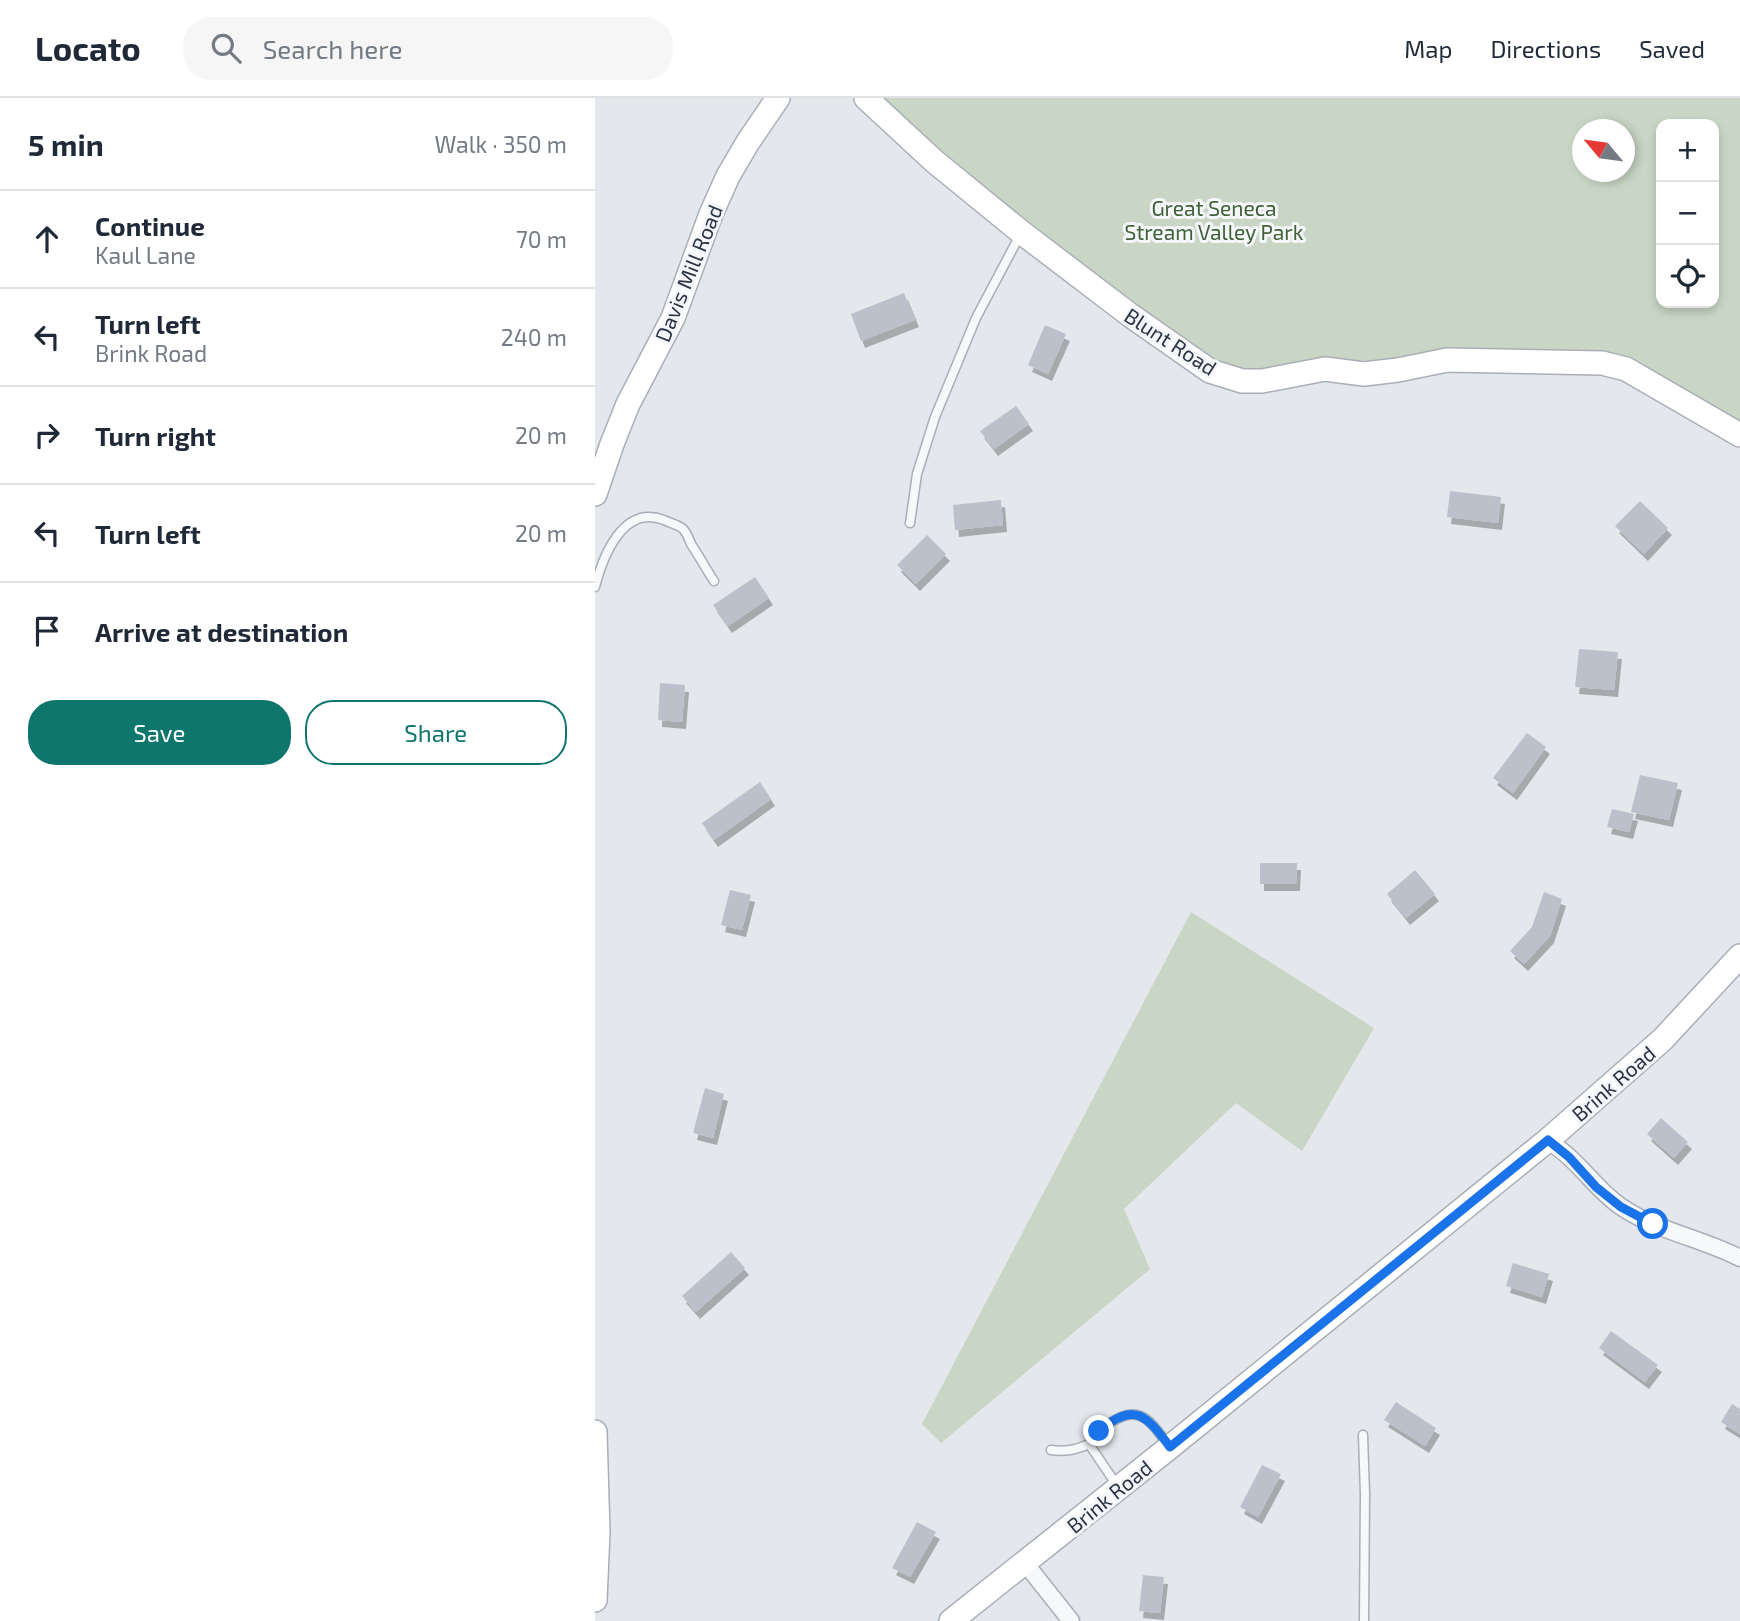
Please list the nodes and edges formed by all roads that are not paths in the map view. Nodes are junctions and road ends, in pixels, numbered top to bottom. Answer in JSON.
{"nodes":[{"id":1,"x":778,"y":98,"type":"edge"},
{"id":2,"x":866,"y":98,"type":"edge"},
{"id":3,"x":1021,"y":232,"type":"junction"},
{"id":4,"x":1740,"y":435,"type":"edge"},
{"id":5,"x":595,"y":494,"type":"edge"},
{"id":6,"x":909,"y":523,"type":"dead end"},
{"id":7,"x":714,"y":581,"type":"dead end"},
{"id":8,"x":595,"y":587,"type":"edge"},
{"id":9,"x":1740,"y":956,"type":"edge"},
{"id":10,"x":1548,"y":1140,"type":"junction"},
{"id":11,"x":1740,"y":1258,"type":"edge"},
{"id":12,"x":595,"y":1432,"type":"edge"},
{"id":13,"x":1363,"y":1435,"type":"dead end"},
{"id":14,"x":1089,"y":1444,"type":"junction"},
{"id":15,"x":1170,"y":1447,"type":"junction"},
{"id":16,"x":1051,"y":1450,"type":"dead end"},
{"id":17,"x":1118,"y":1488,"type":"junction"},
{"id":18,"x":1025,"y":1563,"type":"junction"},
{"id":19,"x":595,"y":1600,"type":"edge"},
{"id":20,"x":951,"y":1621,"type":"edge"},
{"id":21,"x":1071,"y":1621,"type":"edge"},
{"id":22,"x":1364,"y":1621,"type":"edge"}],
"edges":[{"from":1,"to":5,"type":"street","name":"Davis Mill Road"},
{"from":2,"to":3,"type":"street","name":"Blunt Road"},
{"from":3,"to":4,"type":"street","name":"Blunt Road"},
{"from":3,"to":6,"type":"lane"},
{"from":7,"to":8,"type":"lane"},
{"from":9,"to":10,"type":"street","name":"Brink Road"},
{"from":10,"to":11,"type":"street"},
{"from":10,"to":15,"type":"street","name":"Brink Road"},
{"from":12,"to":19,"type":"street"},
{"from":13,"to":22,"type":"lane"},
{"from":14,"to":15,"type":"lane"},
{"from":14,"to":16,"type":"lane"},
{"from":14,"to":17,"type":"lane"},
{"from":15,"to":17,"type":"street","name":"Brink Road"},
{"from":17,"to":18,"type":"street","name":"Brink Road"},
{"from":18,"to":20,"type":"street","name":"Brink Road"},
{"from":18,"to":21,"type":"street"}]}
